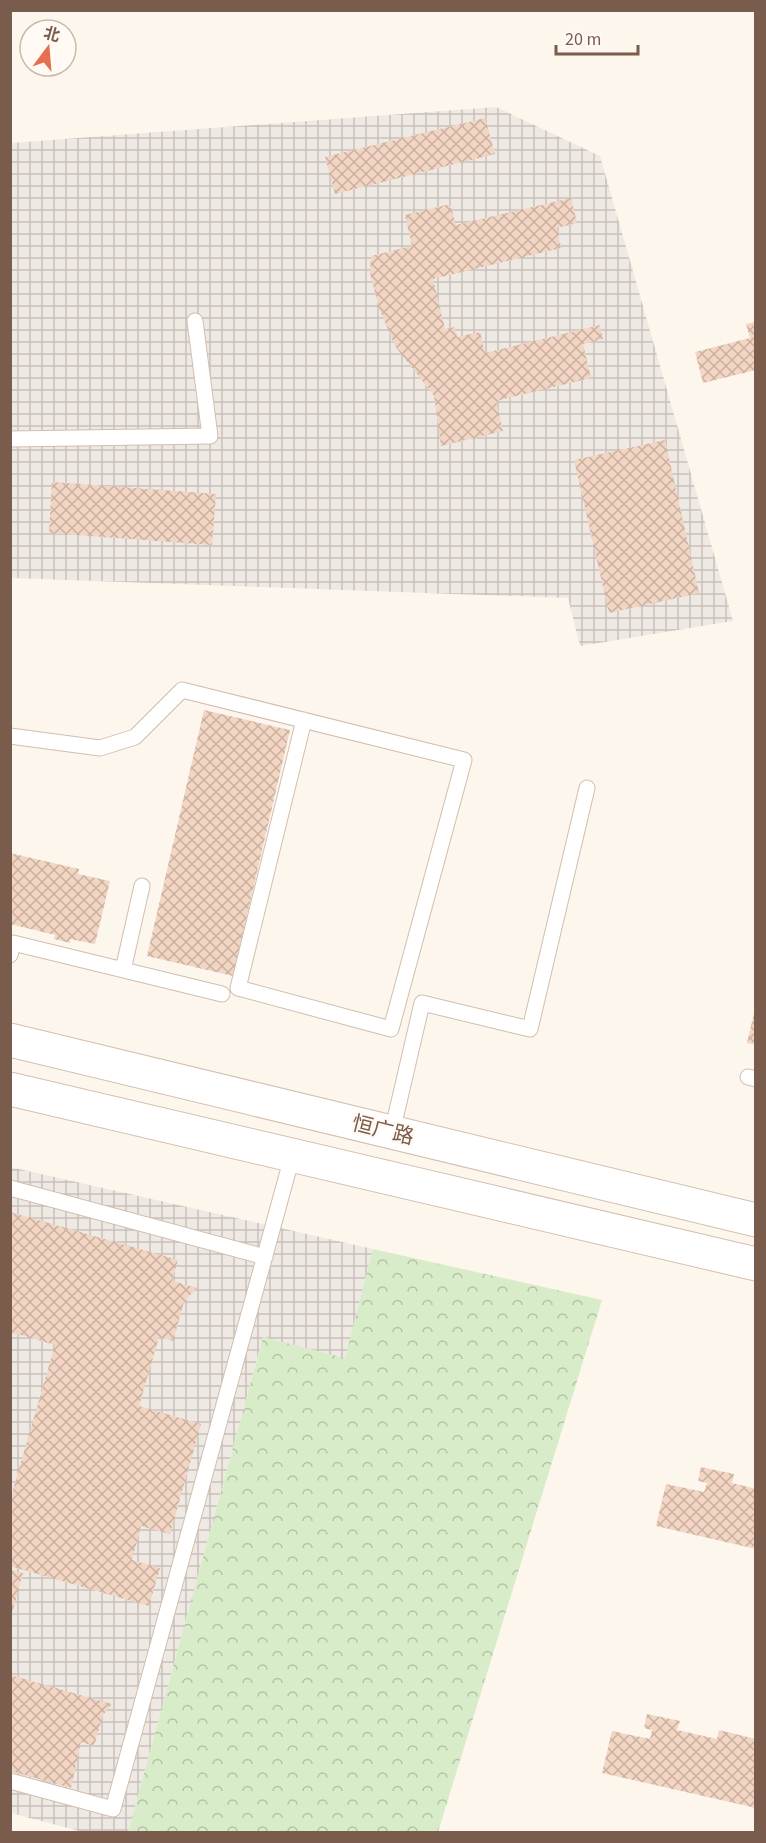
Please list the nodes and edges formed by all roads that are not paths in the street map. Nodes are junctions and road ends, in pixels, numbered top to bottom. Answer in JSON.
{"nodes":[{"id":1,"x":195,"y":321,"type":"dead end"},
{"id":2,"x":10,"y":438,"type":"edge"},
{"id":3,"x":304,"y":720,"type":"junction"},
{"id":4,"x":10,"y":736,"type":"edge"},
{"id":5,"x":587,"y":788,"type":"dead end"},
{"id":6,"x":142,"y":886,"type":"dead end"},
{"id":7,"x":10,"y":955,"type":"edge"},
{"id":8,"x":123,"y":970,"type":"junction"},
{"id":9,"x":222,"y":994,"type":"dead end"},
{"id":10,"x":10,"y":1040,"type":"edge"},
{"id":11,"x":10,"y":1089,"type":"edge"},
{"id":12,"x":392,"y":1132,"type":"junction"},
{"id":13,"x":292,"y":1157,"type":"junction"},
{"id":14,"x":10,"y":1188,"type":"edge"},
{"id":15,"x":756,"y":1220,"type":"edge"},
{"id":16,"x":265,"y":1257,"type":"junction"},
{"id":17,"x":756,"y":1264,"type":"edge"},
{"id":18,"x":10,"y":1781,"type":"edge"}],
"edges":[{"from":1,"to":2,"type":"lane"},
{"from":3,"to":3,"type":"lane"},
{"from":3,"to":4,"type":"lane"},
{"from":5,"to":12,"type":"lane"},
{"from":6,"to":8,"type":"lane"},
{"from":7,"to":8,"type":"lane"},
{"from":8,"to":9,"type":"lane"},
{"from":10,"to":12,"type":"street","name":"恒广路"},
{"from":11,"to":13,"type":"street"},
{"from":12,"to":15,"type":"street","name":"恒广路"},
{"from":13,"to":16,"type":"lane"},
{"from":13,"to":17,"type":"street"},
{"from":14,"to":16,"type":"lane"},
{"from":16,"to":18,"type":"lane"}]}
